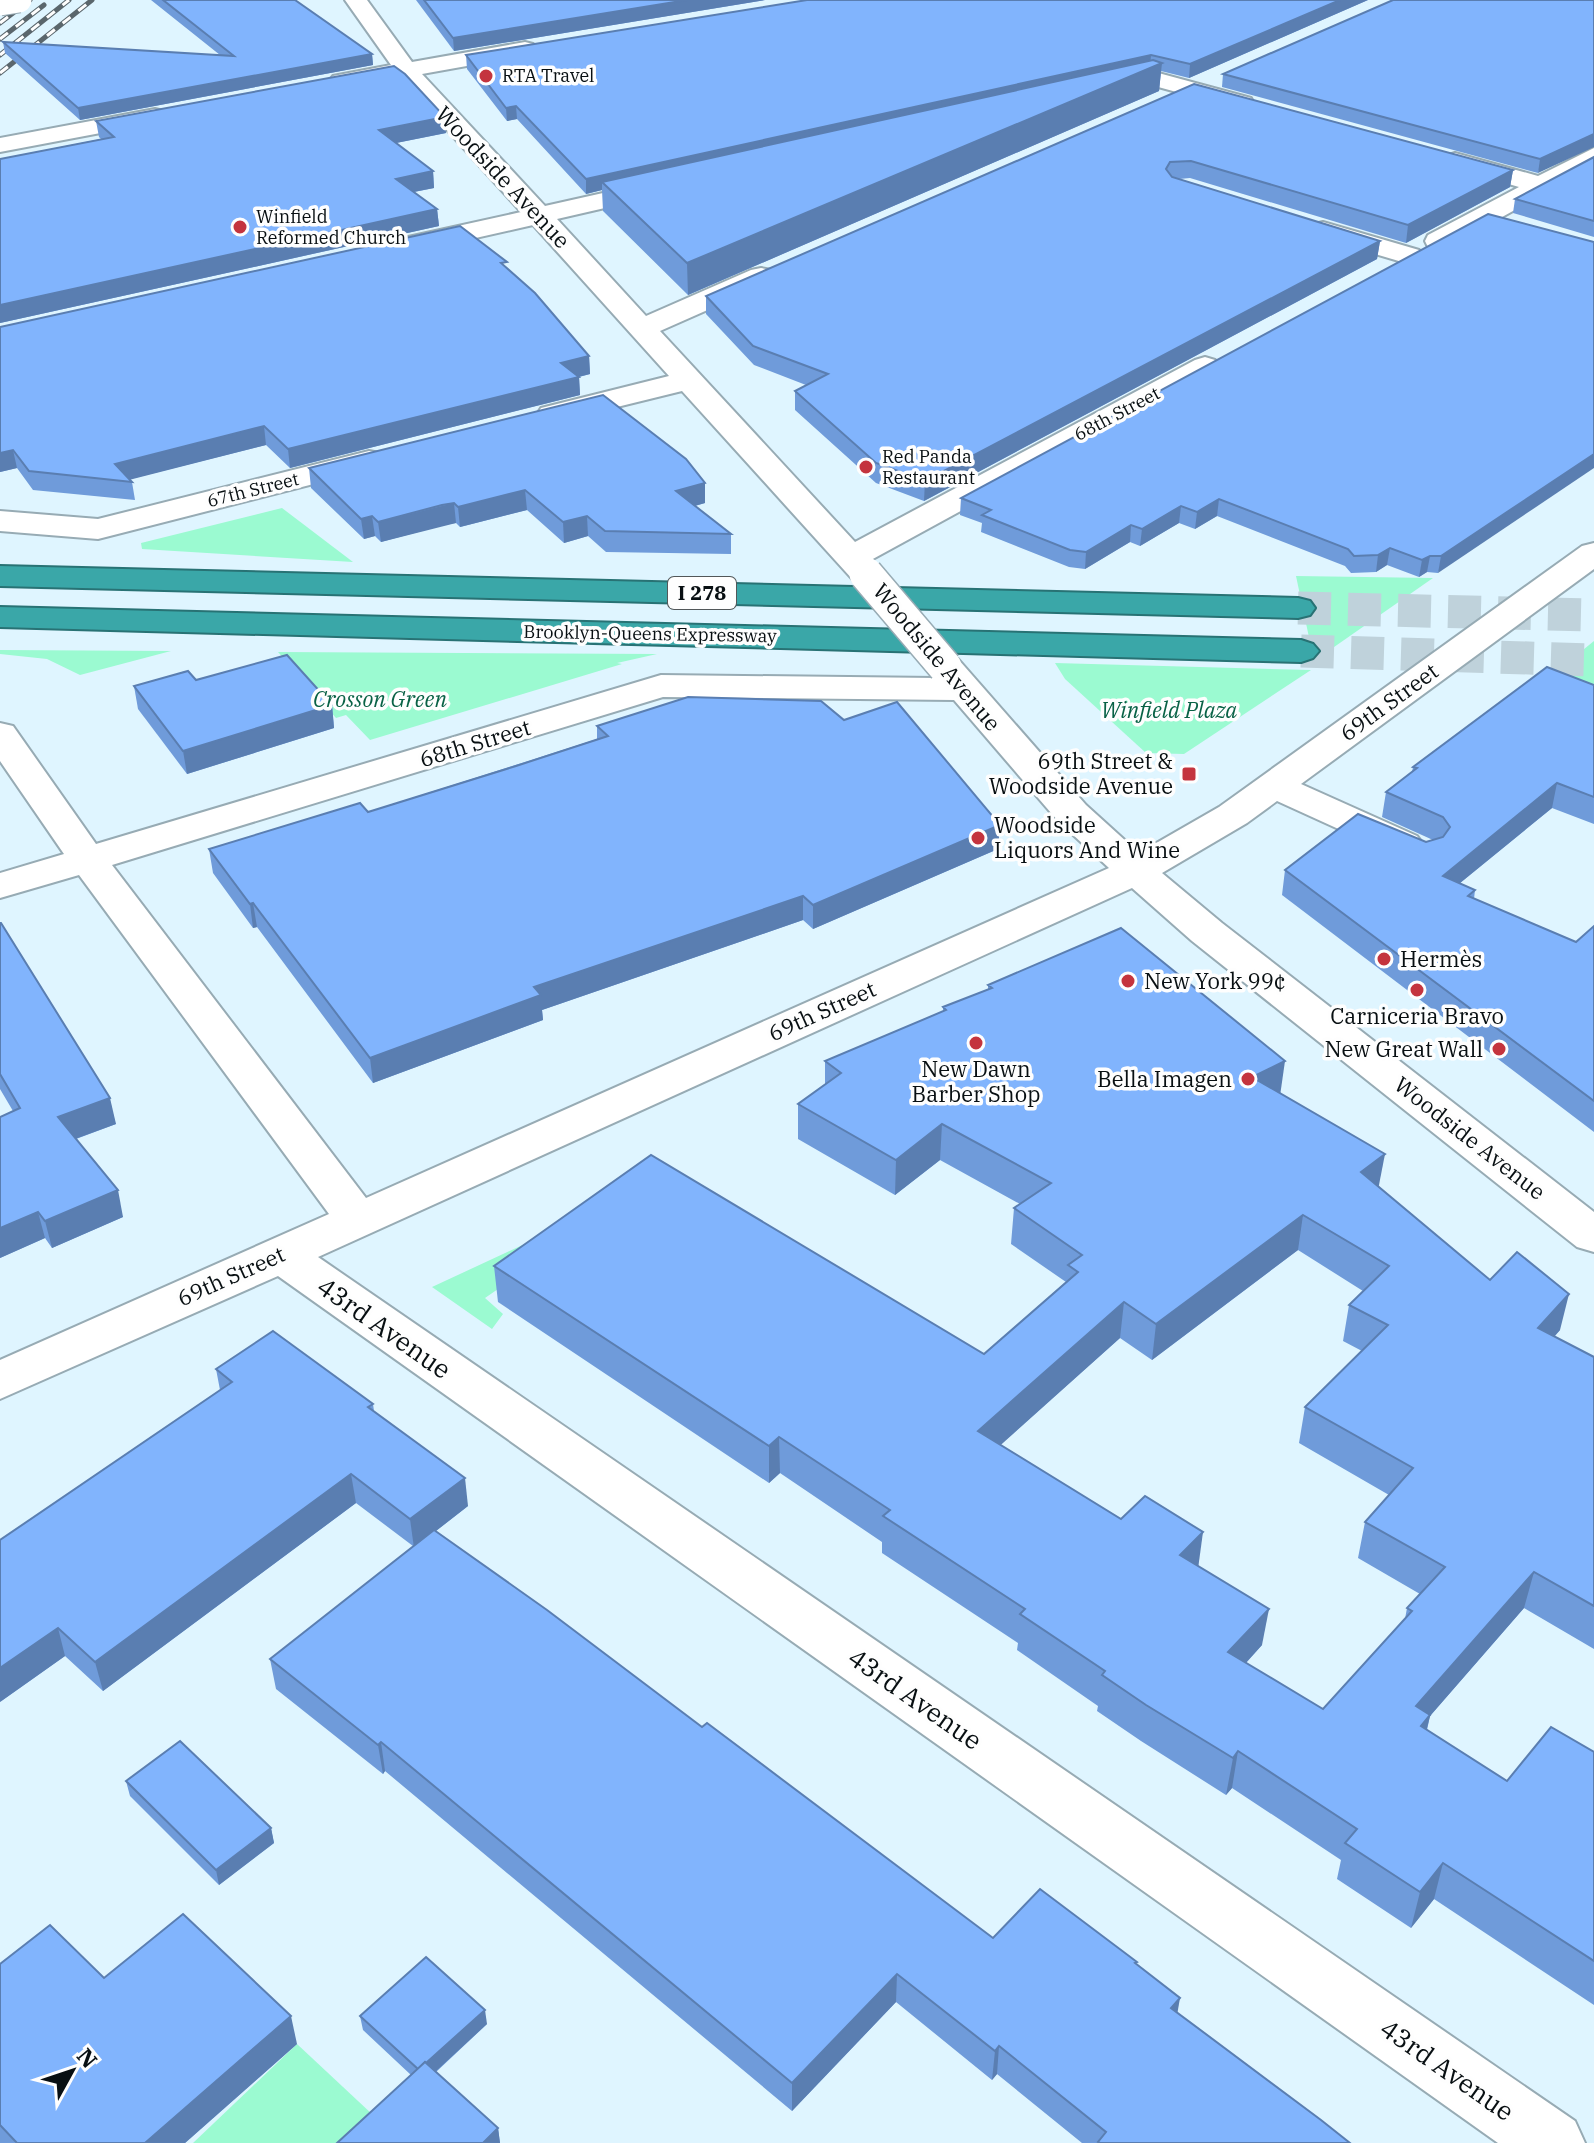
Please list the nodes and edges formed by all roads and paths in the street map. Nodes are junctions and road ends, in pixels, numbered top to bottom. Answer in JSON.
{"nodes":[{"id":1,"x":19,"y":0,"type":"edge"},
{"id":2,"x":356,"y":0,"type":"edge"},
{"id":3,"x":0,"y":3,"type":"edge"},
{"id":4,"x":544,"y":46,"type":"edge"},
{"id":5,"x":405,"y":69,"type":"junction"},
{"id":6,"x":1225,"y":74,"type":"edge"},
{"id":7,"x":320,"y":85,"type":"edge"},
{"id":8,"x":1192,"y":89,"type":"junction"},
{"id":9,"x":1083,"y":94,"type":"edge"},
{"id":10,"x":1158,"y":103,"type":"edge"},
{"id":11,"x":1259,"y":107,"type":"edge"},
{"id":12,"x":183,"y":111,"type":"edge"},
{"id":13,"x":0,"y":145,"type":"edge"},
{"id":14,"x":1436,"y":156,"type":"edge"},
{"id":15,"x":1594,"y":156,"type":"edge"},
{"id":16,"x":683,"y":183,"type":"edge"},
{"id":17,"x":1547,"y":198,"type":"junction"},
{"id":18,"x":539,"y":216,"type":"junction"},
{"id":19,"x":1301,"y":223,"type":"edge"},
{"id":20,"x":382,"y":251,"type":"edge"},
{"id":21,"x":1409,"y":256,"type":"junction"},
{"id":22,"x":782,"y":267,"type":"edge"},
{"id":23,"x":1368,"y":279,"type":"edge"},
{"id":24,"x":642,"y":328,"type":"junction"},
{"id":25,"x":1230,"y":353,"type":"edge"},
{"id":26,"x":689,"y":380,"type":"junction"},
{"id":27,"x":527,"y":420,"type":"edge"},
{"id":28,"x":405,"y":451,"type":"edge"},
{"id":29,"x":0,"y":521,"type":"edge"},
{"id":30,"x":1594,"y":553,"type":"edge"},
{"id":31,"x":0,"y":563,"type":"edge"},
{"id":32,"x":859,"y":566,"type":"junction"},
{"id":33,"x":0,"y":576,"type":"edge"},
{"id":34,"x":105,"y":579,"type":"junction"},
{"id":35,"x":1298,"y":608,"type":"tunnel mouth"},
{"id":36,"x":0,"y":617,"type":"edge"},
{"id":37,"x":448,"y":628,"type":"junction"},
{"id":38,"x":0,"y":640,"type":"edge"},
{"id":39,"x":1301,"y":651,"type":"tunnel mouth"},
{"id":40,"x":954,"y":678,"type":"junction"},
{"id":41,"x":0,"y":734,"type":"edge"},
{"id":42,"x":1274,"y":786,"type":"junction"},
{"id":43,"x":1422,"y":852,"type":"edge"},
{"id":44,"x":87,"y":859,"type":"junction"},
{"id":45,"x":1136,"y":871,"type":"junction"},
{"id":46,"x":0,"y":886,"type":"edge"},
{"id":47,"x":357,"y":1219,"type":"junction"},
{"id":48,"x":1594,"y":1236,"type":"edge"},
{"id":49,"x":280,"y":1254,"type":"junction"},
{"id":50,"x":0,"y":1381,"type":"edge"},
{"id":51,"x":1552,"y":2143,"type":"edge"}],
"edges":[{"from":1,"to":3,"type":"street","bridge":true},
{"from":2,"to":5,"type":"street","name":"Woodside Avenue"},
{"from":4,"to":5,"type":"street"},
{"from":5,"to":7,"type":"street"},
{"from":5,"to":18,"type":"street","name":"Woodside Avenue"},
{"from":6,"to":8,"type":"street"},
{"from":8,"to":9,"type":"street"},
{"from":8,"to":10,"type":"street"},
{"from":8,"to":11,"type":"street"},
{"from":12,"to":13,"type":"street"},
{"from":14,"to":17,"type":"street"},
{"from":15,"to":17,"type":"street"},
{"from":16,"to":18,"type":"street"},
{"from":17,"to":21,"type":"street"},
{"from":18,"to":20,"type":"street"},
{"from":18,"to":24,"type":"street","name":"Woodside Avenue"},
{"from":19,"to":21,"type":"street"},
{"from":21,"to":23,"type":"street"},
{"from":22,"to":24,"type":"street"},
{"from":24,"to":26,"type":"street","name":"Woodside Avenue"},
{"from":25,"to":32,"type":"street","name":"68th Street"},
{"from":26,"to":27,"type":"street"},
{"from":26,"to":32,"type":"street","name":"Woodside Avenue"},
{"from":28,"to":29,"type":"street","name":"67th Street"},
{"from":30,"to":42,"type":"street","name":"69th Street"},
{"from":31,"to":34,"type":"highway"},
{"from":32,"to":40,"type":"street","name":"Woodside Avenue","bridge":true},
{"from":33,"to":34,"type":"highway","name":"Brooklyn-Queens Expressway","number":"I 278"},
{"from":34,"to":35,"type":"highway","name":"Brooklyn-Queens Expressway","number":"I 278"},
{"from":36,"to":37,"type":"highway","name":"Brooklyn-Queens Expressway","number":"I 278"},
{"from":37,"to":38,"type":"highway"},
{"from":37,"to":39,"type":"highway","name":"Brooklyn-Queens Expressway","number":"I 278"},
{"from":40,"to":44,"type":"street","name":"68th Street"},
{"from":40,"to":45,"type":"street","name":"Woodside Avenue"},
{"from":41,"to":44,"type":"street"},
{"from":42,"to":43,"type":"street"},
{"from":42,"to":45,"type":"street","name":"69th Street"},
{"from":44,"to":46,"type":"street","name":"68th Street"},
{"from":44,"to":47,"type":"street"},
{"from":45,"to":47,"type":"street","name":"69th Street"},
{"from":45,"to":48,"type":"street","name":"Woodside Avenue"},
{"from":47,"to":49,"type":"street","name":"69th Street"},
{"from":49,"to":50,"type":"street","name":"69th Street"},
{"from":49,"to":51,"type":"street","name":"43rd Avenue"}]}
